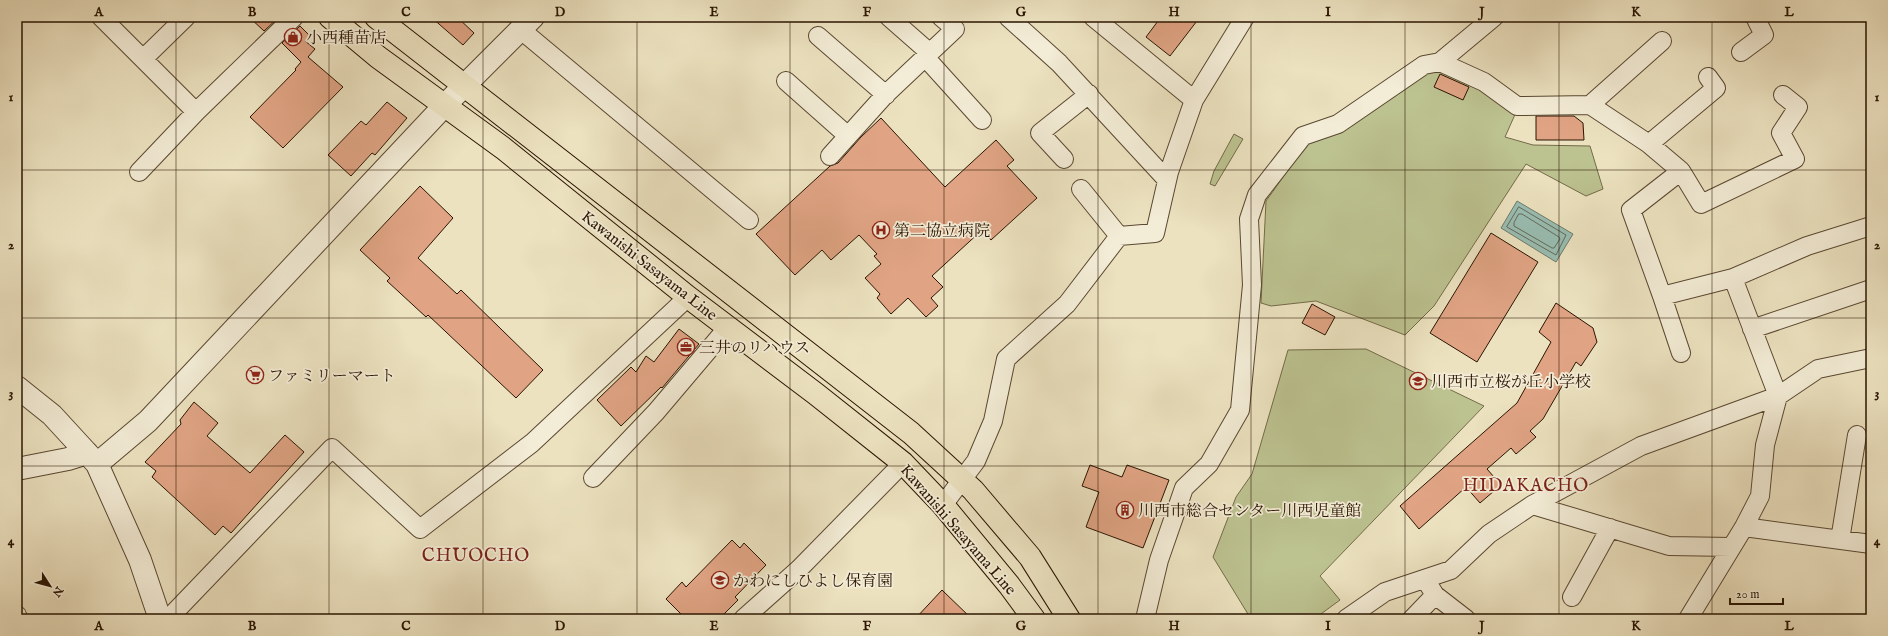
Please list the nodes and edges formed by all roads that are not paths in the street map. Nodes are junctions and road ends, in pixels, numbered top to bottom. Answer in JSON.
{"nodes":[{"id":1,"x":101,"y":17,"type":"edge"},
{"id":2,"x":186,"y":17,"type":"edge"},
{"id":3,"x":294,"y":17,"type":"edge"},
{"id":4,"x":330,"y":17,"type":"edge"},
{"id":5,"x":376,"y":17,"type":"edge"},
{"id":6,"x":889,"y":17,"type":"edge"},
{"id":7,"x":941,"y":17,"type":"edge"},
{"id":8,"x":1008,"y":17,"type":"edge"},
{"id":9,"x":1093,"y":17,"type":"edge"},
{"id":10,"x":1244,"y":17,"type":"edge"},
{"id":11,"x":1494,"y":17,"type":"edge"},
{"id":12,"x":1755,"y":17,"type":"edge"},
{"id":13,"x":526,"y":23,"type":"edge"},
{"id":14,"x":818,"y":36,"type":"dead end"},
{"id":15,"x":1662,"y":41,"type":"dead end"},
{"id":16,"x":1741,"y":52,"type":"dead end"},
{"id":17,"x":927,"y":55,"type":"junction"},
{"id":18,"x":143,"y":59,"type":"junction"},
{"id":19,"x":1440,"y":62,"type":"junction"},
{"id":20,"x":1708,"y":77,"type":"dead end"},
{"id":21,"x":786,"y":81,"type":"dead end"},
{"id":22,"x":464,"y":86,"type":"junction"},
{"id":23,"x":1089,"y":94,"type":"junction"},
{"id":24,"x":886,"y":95,"type":"junction"},
{"id":25,"x":1783,"y":95,"type":"dead end"},
{"id":26,"x":1194,"y":100,"type":"junction"},
{"id":27,"x":1590,"y":105,"type":"junction"},
{"id":28,"x":444,"y":106,"type":"junction"},
{"id":29,"x":196,"y":112,"type":"junction"},
{"id":30,"x":982,"y":120,"type":"dead end"},
{"id":31,"x":848,"y":136,"type":"junction"},
{"id":32,"x":1650,"y":144,"type":"junction"},
{"id":33,"x":830,"y":156,"type":"dead end"},
{"id":34,"x":1064,"y":159,"type":"dead end"},
{"id":35,"x":1681,"y":171,"type":"junction"},
{"id":36,"x":139,"y":172,"type":"dead end"},
{"id":37,"x":1167,"y":180,"type":"junction"},
{"id":38,"x":1081,"y":189,"type":"dead end"},
{"id":39,"x":749,"y":220,"type":"dead end"},
{"id":40,"x":1871,"y":226,"type":"edge"},
{"id":41,"x":1119,"y":236,"type":"junction"},
{"id":42,"x":1733,"y":278,"type":"junction"},
{"id":43,"x":1871,"y":289,"type":"edge"},
{"id":44,"x":688,"y":296,"type":"junction"},
{"id":45,"x":1662,"y":296,"type":"junction"},
{"id":46,"x":728,"y":327,"type":"junction"},
{"id":47,"x":1752,"y":329,"type":"junction"},
{"id":48,"x":1681,"y":354,"type":"dead end"},
{"id":49,"x":1871,"y":358,"type":"edge"},
{"id":50,"x":17,"y":387,"type":"edge"},
{"id":51,"x":1778,"y":396,"type":"junction"},
{"id":52,"x":1857,"y":435,"type":"dead end"},
{"id":53,"x":92,"y":459,"type":"junction"},
{"id":54,"x":903,"y":463,"type":"junction"},
{"id":55,"x":17,"y":469,"type":"edge"},
{"id":56,"x":593,"y":478,"type":"dead end"},
{"id":57,"x":961,"y":480,"type":"junction"},
{"id":58,"x":942,"y":505,"type":"junction"},
{"id":59,"x":1532,"y":505,"type":"junction"},
{"id":60,"x":1744,"y":527,"type":"junction"},
{"id":61,"x":1610,"y":528,"type":"junction"},
{"id":62,"x":1840,"y":540,"type":"junction"},
{"id":63,"x":1871,"y":544,"type":"edge"},
{"id":64,"x":1731,"y":547,"type":"junction"},
{"id":65,"x":1425,"y":579,"type":"junction"},
{"id":66,"x":1435,"y":595,"type":"junction"},
{"id":67,"x":1572,"y":597,"type":"dead end"},
{"id":68,"x":17,"y":615,"type":"edge"},
{"id":69,"x":18,"y":619,"type":"edge"},
{"id":70,"x":160,"y":619,"type":"edge"},
{"id":71,"x":168,"y":619,"type":"edge"},
{"id":72,"x":743,"y":619,"type":"edge"},
{"id":73,"x":1034,"y":619,"type":"edge"},
{"id":74,"x":1069,"y":619,"type":"edge"},
{"id":75,"x":1145,"y":619,"type":"edge"},
{"id":76,"x":1346,"y":619,"type":"edge"},
{"id":77,"x":1412,"y":619,"type":"edge"},
{"id":78,"x":1466,"y":619,"type":"edge"},
{"id":79,"x":1688,"y":619,"type":"edge"}],
"edges":[{"from":1,"to":18,"type":"street"},
{"from":2,"to":18,"type":"street"},
{"from":3,"to":29,"type":"street"},
{"from":4,"to":28,"type":"main road","name":"Kawanishi Sasayama Line"},
{"from":5,"to":22,"type":"main road","name":"Kawanishi Sasayama Line"},
{"from":6,"to":17,"type":"street"},
{"from":7,"to":17,"type":"street"},
{"from":8,"to":23,"type":"street"},
{"from":9,"to":26,"type":"street"},
{"from":10,"to":26,"type":"street"},
{"from":11,"to":19,"type":"street"},
{"from":12,"to":16,"type":"street"},
{"from":13,"to":22,"type":"street"},
{"from":13,"to":39,"type":"street"},
{"from":14,"to":24,"type":"street"},
{"from":15,"to":27,"type":"street"},
{"from":17,"to":24,"type":"street"},
{"from":17,"to":30,"type":"street"},
{"from":18,"to":29,"type":"street"},
{"from":19,"to":27,"type":"street"},
{"from":19,"to":75,"type":"street"},
{"from":20,"to":32,"type":"street"},
{"from":21,"to":31,"type":"street"},
{"from":22,"to":28,"type":"street"},
{"from":22,"to":57,"type":"main road","name":"Kawanishi Sasayama Line"},
{"from":23,"to":34,"type":"street"},
{"from":23,"to":37,"type":"street"},
{"from":24,"to":31,"type":"street"},
{"from":25,"to":35,"type":"street"},
{"from":26,"to":37,"type":"street"},
{"from":27,"to":32,"type":"street"},
{"from":28,"to":44,"type":"main road","name":"Kawanishi Sasayama Line"},
{"from":28,"to":53,"type":"street"},
{"from":29,"to":36,"type":"street"},
{"from":31,"to":33,"type":"street"},
{"from":32,"to":35,"type":"street"},
{"from":35,"to":45,"type":"street"},
{"from":37,"to":41,"type":"street"},
{"from":38,"to":41,"type":"street"},
{"from":40,"to":42,"type":"street"},
{"from":41,"to":57,"type":"street"},
{"from":42,"to":45,"type":"street"},
{"from":42,"to":47,"type":"street"},
{"from":43,"to":47,"type":"street"},
{"from":44,"to":46,"type":"main road","name":"Kawanishi Sasayama Line"},
{"from":44,"to":71,"type":"street"},
{"from":45,"to":48,"type":"street"},
{"from":46,"to":54,"type":"main road","name":"Kawanishi Sasayama Line"},
{"from":46,"to":56,"type":"street"},
{"from":47,"to":51,"type":"street"},
{"from":49,"to":51,"type":"street"},
{"from":50,"to":53,"type":"street"},
{"from":51,"to":59,"type":"street"},
{"from":51,"to":60,"type":"street"},
{"from":52,"to":62,"type":"street"},
{"from":53,"to":55,"type":"street"},
{"from":53,"to":70,"type":"street"},
{"from":54,"to":58,"type":"main road","name":"Kawanishi Sasayama Line"},
{"from":54,"to":72,"type":"street"},
{"from":57,"to":58,"type":"street"},
{"from":57,"to":74,"type":"main road","name":"Kawanishi Sasayama Line"},
{"from":58,"to":73,"type":"main road","name":"Kawanishi Sasayama Line"},
{"from":59,"to":61,"type":"street"},
{"from":59,"to":65,"type":"street"},
{"from":60,"to":62,"type":"street"},
{"from":60,"to":64,"type":"street"},
{"from":61,"to":64,"type":"street"},
{"from":61,"to":67,"type":"street"},
{"from":62,"to":63,"type":"street"},
{"from":64,"to":79,"type":"street"},
{"from":65,"to":66,"type":"street"},
{"from":65,"to":76,"type":"street"},
{"from":66,"to":77,"type":"street"},
{"from":66,"to":78,"type":"street"},
{"from":68,"to":69,"type":"street"}]}
